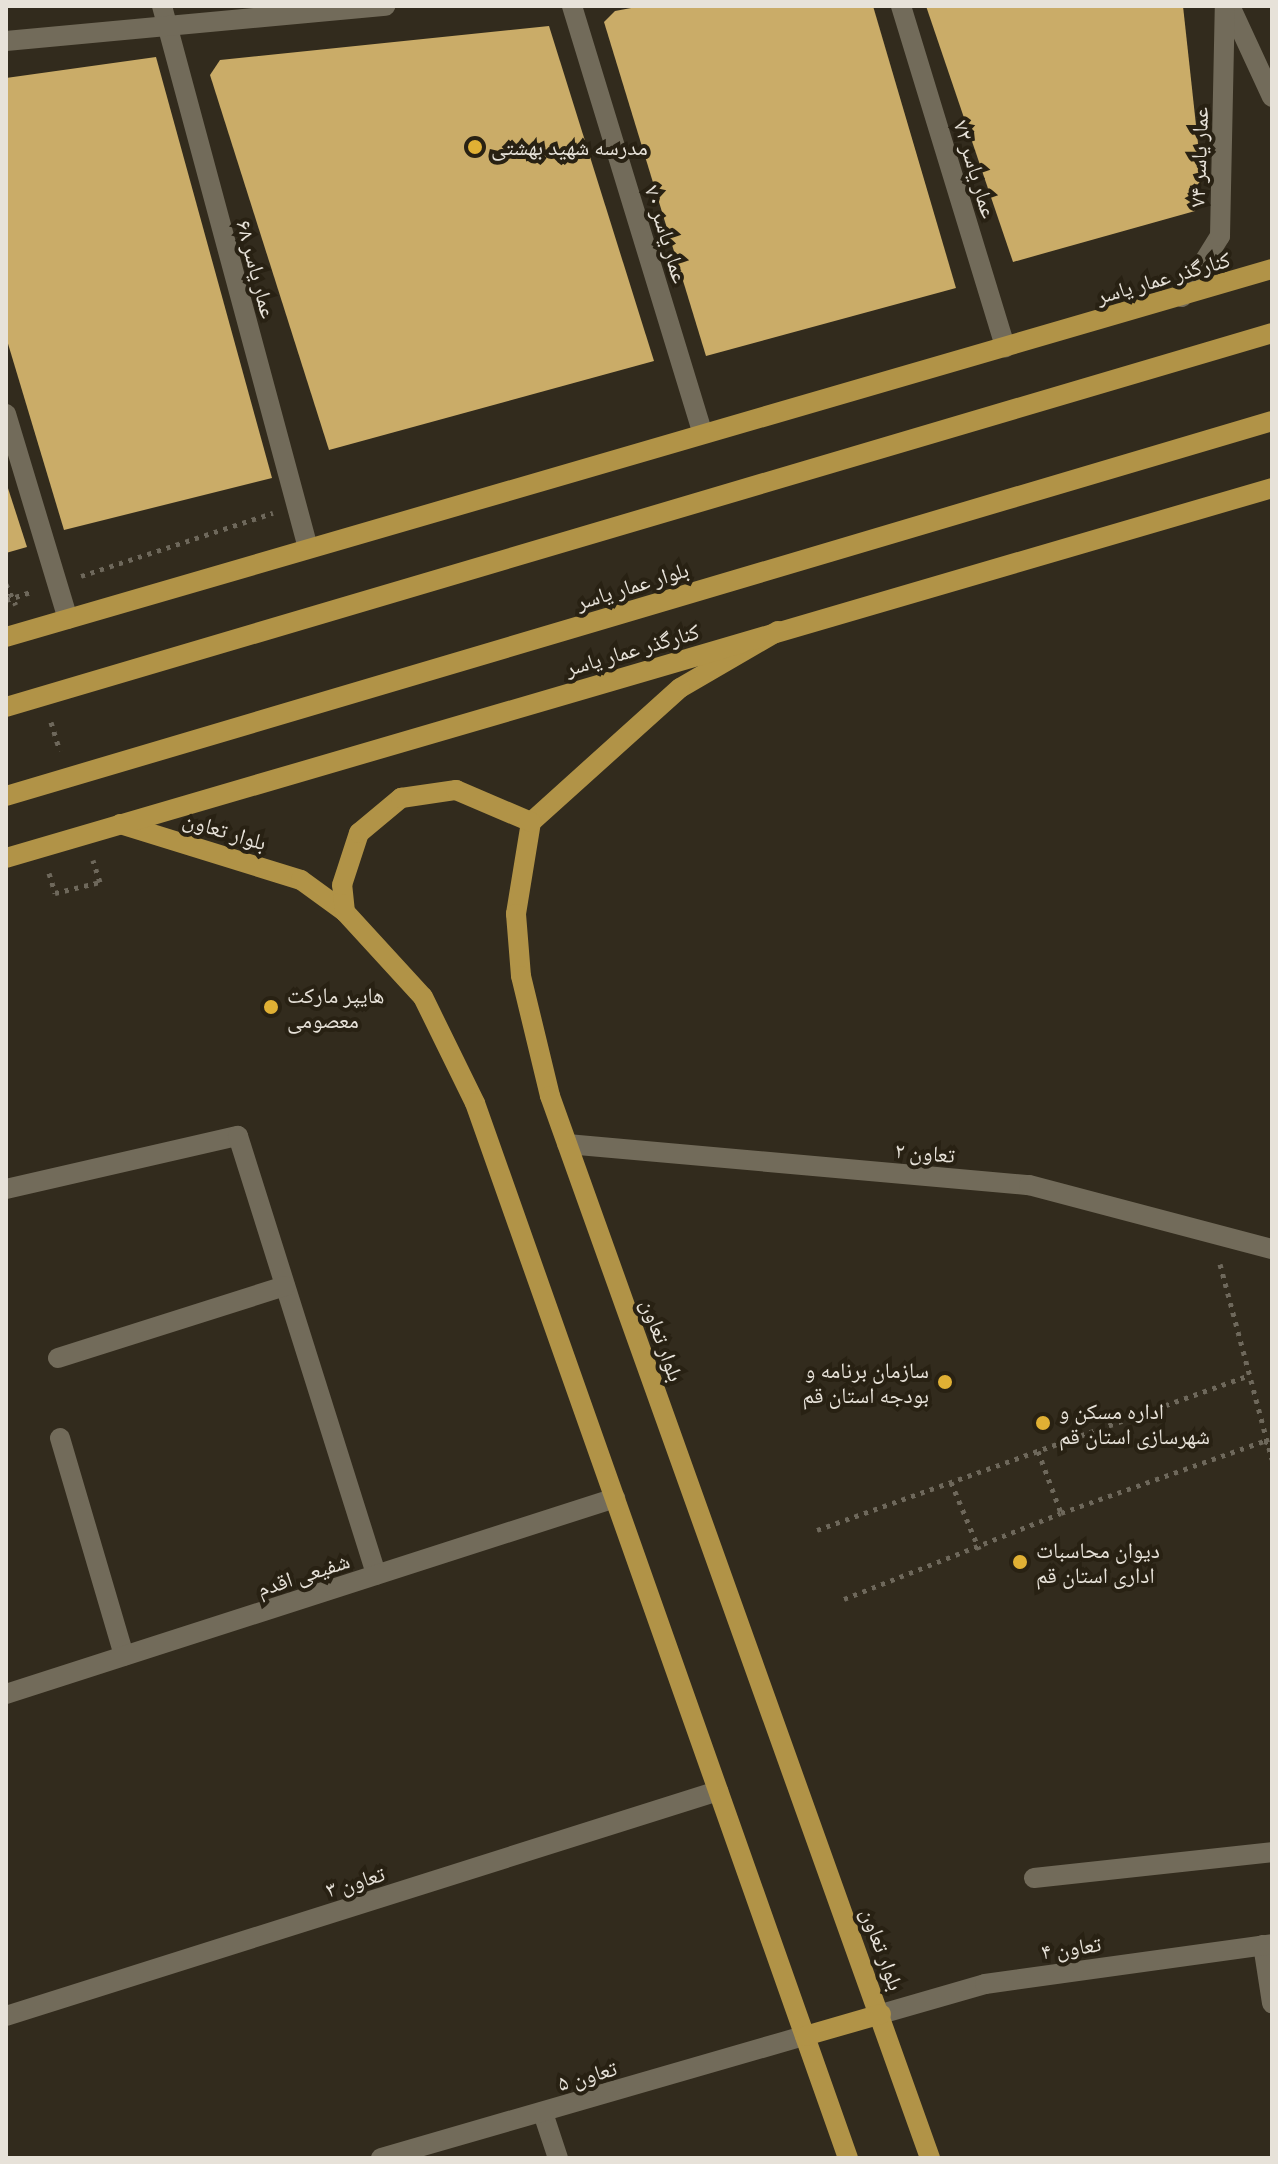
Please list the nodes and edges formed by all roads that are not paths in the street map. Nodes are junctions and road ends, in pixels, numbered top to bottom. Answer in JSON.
{"nodes":[{"id":1,"x":385,"y":6,"type":"edge"},
{"id":2,"x":572,"y":6,"type":"edge"},
{"id":3,"x":901,"y":6,"type":"edge"},
{"id":4,"x":1228,"y":6,"type":"edge"},
{"id":5,"x":163,"y":15,"type":"edge"},
{"id":6,"x":6,"y":41,"type":"edge"},
{"id":7,"x":1272,"y":97,"type":"edge"},
{"id":8,"x":1272,"y":269,"type":"edge"},
{"id":9,"x":1182,"y":297,"type":"junction"},
{"id":10,"x":1272,"y":333,"type":"edge"},
{"id":11,"x":1005,"y":347,"type":"junction"},
{"id":12,"x":6,"y":414,"type":"edge"},
{"id":13,"x":1272,"y":421,"type":"edge"},
{"id":14,"x":702,"y":430,"type":"junction"},
{"id":15,"x":1272,"y":488,"type":"edge"},
{"id":16,"x":307,"y":544,"type":"junction"},
{"id":17,"x":68,"y":619,"type":"junction"},
{"id":18,"x":778,"y":631,"type":"junction"},
{"id":19,"x":6,"y":637,"type":"edge"},
{"id":20,"x":6,"y":707,"type":"edge"},
{"id":21,"x":6,"y":796,"type":"edge"},
{"id":22,"x":531,"y":822,"type":"junction"},
{"id":23,"x":120,"y":824,"type":"junction"},
{"id":24,"x":6,"y":858,"type":"edge"},
{"id":25,"x":345,"y":912,"type":"junction"},
{"id":26,"x":567,"y":1144,"type":"junction"},
{"id":27,"x":6,"y":1189,"type":"edge"},
{"id":28,"x":1272,"y":1249,"type":"edge"},
{"id":29,"x":285,"y":1286,"type":"junction"},
{"id":30,"x":58,"y":1358,"type":"dead end"},
{"id":31,"x":60,"y":1438,"type":"dead end"},
{"id":32,"x":615,"y":1498,"type":"junction"},
{"id":33,"x":376,"y":1575,"type":"junction"},
{"id":34,"x":124,"y":1656,"type":"junction"},
{"id":35,"x":6,"y":1694,"type":"edge"},
{"id":36,"x":718,"y":1791,"type":"junction"},
{"id":37,"x":1272,"y":1852,"type":"edge"},
{"id":38,"x":1034,"y":1878,"type":"dead end"},
{"id":39,"x":1268,"y":1945,"type":"edge"},
{"id":40,"x":1272,"y":2003,"type":"edge"},
{"id":41,"x":881,"y":2014,"type":"junction"},
{"id":42,"x":6,"y":2016,"type":"edge"},
{"id":43,"x":805,"y":2036,"type":"junction"},
{"id":44,"x":543,"y":2113,"type":"junction"},
{"id":45,"x":381,"y":2158,"type":"edge"},
{"id":46,"x":558,"y":2158,"type":"edge"},
{"id":47,"x":848,"y":2158,"type":"edge"},
{"id":48,"x":930,"y":2158,"type":"edge"}],
"edges":[{"from":1,"to":5,"type":"street"},
{"from":2,"to":14,"type":"street","name":"عمار یاسر ۷۰"},
{"from":3,"to":11,"type":"street","name":"عمار یاسر ۷۲"},
{"from":4,"to":7,"type":"street","name":"عمار یاسر ۷۴"},
{"from":4,"to":9,"type":"street","name":"عمار یاسر ۷۴"},
{"from":5,"to":6,"type":"street"},
{"from":5,"to":16,"type":"street","name":"عمار یاسر ۶۸"},
{"from":8,"to":9,"type":"main road","name":"کنارگذر عمار یاسر"},
{"from":9,"to":11,"type":"main road","name":"کنارگذر عمار یاسر"},
{"from":10,"to":20,"type":"main road"},
{"from":11,"to":14,"type":"main road","name":"کنارگذر عمار یاسر"},
{"from":12,"to":17,"type":"street"},
{"from":13,"to":21,"type":"main road","name":"بلوار عمار یاسر"},
{"from":14,"to":16,"type":"main road","name":"کنارگذر عمار یاسر"},
{"from":15,"to":18,"type":"main road","name":"کنارگذر عمار یاسر"},
{"from":16,"to":17,"type":"main road","name":"کنارگذر عمار یاسر"},
{"from":17,"to":19,"type":"main road","name":"کنارگذر عمار یاسر"},
{"from":18,"to":22,"type":"main road"},
{"from":18,"to":23,"type":"main road","name":"کنارگذر عمار یاسر"},
{"from":22,"to":25,"type":"main road"},
{"from":22,"to":26,"type":"main road","name":"بلوار تعاون"},
{"from":23,"to":24,"type":"main road","name":"کنارگذر عمار یاسر"},
{"from":23,"to":25,"type":"main road","name":"بلوار تعاون"},
{"from":25,"to":32,"type":"main road","name":"بلوار تعاون"},
{"from":26,"to":28,"type":"street","name":"تعاون ۲"},
{"from":26,"to":41,"type":"main road","name":"بلوار تعاون"},
{"from":27,"to":29,"type":"street"},
{"from":29,"to":30,"type":"street"},
{"from":29,"to":33,"type":"street"},
{"from":31,"to":34,"type":"street"},
{"from":32,"to":33,"type":"street","name":"شفیعی اقدم"},
{"from":32,"to":36,"type":"main road","name":"بلوار تعاون"},
{"from":33,"to":34,"type":"street","name":"شفیعی اقدم"},
{"from":34,"to":35,"type":"street","name":"شفیعی اقدم"},
{"from":36,"to":42,"type":"street","name":"تعاون ۳"},
{"from":36,"to":43,"type":"main road","name":"بلوار تعاون"},
{"from":37,"to":38,"type":"street"},
{"from":39,"to":40,"type":"street"},
{"from":39,"to":41,"type":"street","name":"تعاون ۴"},
{"from":41,"to":43,"type":"main road"},
{"from":41,"to":48,"type":"main road","name":"بلوار تعاون"},
{"from":43,"to":44,"type":"street","name":"تعاون ۵"},
{"from":43,"to":47,"type":"main road","name":"بلوار تعاون"},
{"from":44,"to":45,"type":"street","name":"تعاون ۵"},
{"from":44,"to":46,"type":"street"}]}
